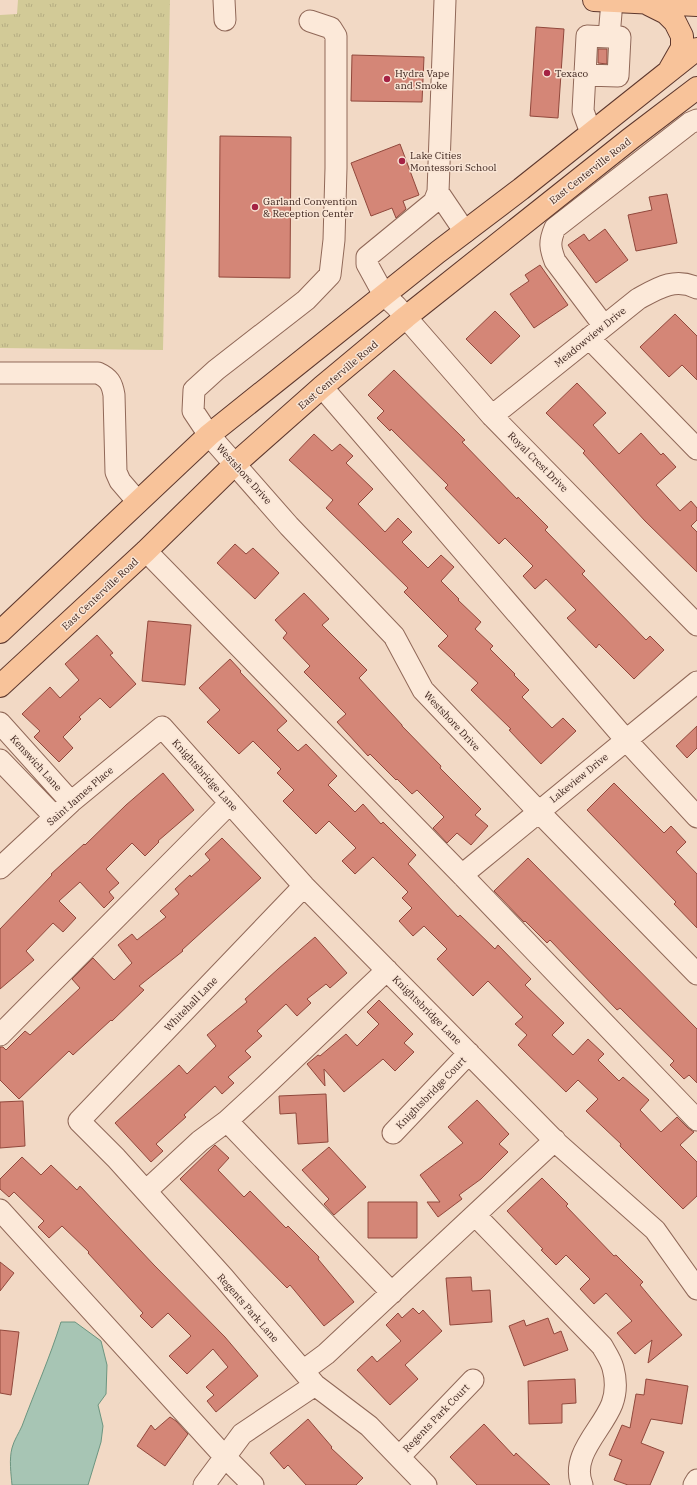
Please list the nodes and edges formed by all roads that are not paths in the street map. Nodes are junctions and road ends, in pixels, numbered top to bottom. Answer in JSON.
{"nodes":[{"id":1,"x":445,"y":0,"type":"edge"},
{"id":2,"x":603,"y":0,"type":"edge"},
{"id":3,"x":645,"y":2,"type":"junction"},
{"id":4,"x":697,"y":5,"type":"edge"},
{"id":5,"x":310,"y":21,"type":"dead end"},
{"id":6,"x":609,"y":37,"type":"junction"},
{"id":7,"x":697,"y":49,"type":"edge"},
{"id":8,"x":669,"y":72,"type":"junction"},
{"id":9,"x":585,"y":75,"type":"junction"},
{"id":10,"x":697,"y":88,"type":"edge"},
{"id":11,"x":697,"y":120,"type":"edge"},
{"id":12,"x":591,"y":133,"type":"junction"},
{"id":13,"x":609,"y":156,"type":"junction"},
{"id":14,"x":438,"y":192,"type":"junction"},
{"id":15,"x":465,"y":232,"type":"junction"},
{"id":16,"x":697,"y":288,"type":"edge"},
{"id":17,"x":384,"y":295,"type":"junction"},
{"id":18,"x":406,"y":317,"type":"junction"},
{"id":19,"x":597,"y":332,"type":"junction"},
{"id":20,"x":0,"y":373,"type":"edge"},
{"id":21,"x":322,"y":387,"type":"junction"},
{"id":22,"x":492,"y":416,"type":"junction"},
{"id":23,"x":209,"y":435,"type":"junction"},
{"id":24,"x":697,"y":449,"type":"edge"},
{"id":25,"x":235,"y":464,"type":"junction"},
{"id":26,"x":138,"y":502,"type":"junction"},
{"id":27,"x":146,"y":551,"type":"junction"},
{"id":28,"x":697,"y":625,"type":"edge"},
{"id":29,"x":0,"y":632,"type":"edge"},
{"id":30,"x":697,"y":682,"type":"edge"},
{"id":31,"x":0,"y":686,"type":"edge"},
{"id":32,"x":0,"y":723,"type":"edge"},
{"id":33,"x":162,"y":727,"type":"joint"},
{"id":34,"x":626,"y":740,"type":"junction"},
{"id":35,"x":0,"y":760,"type":"edge"},
{"id":36,"x":71,"y":802,"type":"junction"},
{"id":37,"x":230,"y":803,"type":"junction"},
{"id":38,"x":538,"y":812,"type":"junction"},
{"id":39,"x":697,"y":817,"type":"edge"},
{"id":40,"x":55,"y":818,"type":"junction"},
{"id":41,"x":0,"y":868,"type":"edge"},
{"id":42,"x":462,"y":875,"type":"junction"},
{"id":43,"x":304,"y":886,"type":"junction"},
{"id":44,"x":387,"y":970,"type":"junction"},
{"id":45,"x":697,"y":974,"type":"edge"},
{"id":46,"x":0,"y":1035,"type":"edge"},
{"id":47,"x":469,"y":1053,"type":"junction"},
{"id":48,"x":697,"y":1120,"type":"edge"},
{"id":49,"x":79,"y":1121,"type":"joint"},
{"id":50,"x":226,"y":1121,"type":"junction"},
{"id":51,"x":393,"y":1133,"type":"dead end"},
{"id":52,"x":555,"y":1140,"type":"junction"},
{"id":53,"x":146,"y":1191,"type":"junction"},
{"id":54,"x":0,"y":1210,"type":"edge"},
{"id":55,"x":475,"y":1215,"type":"junction"},
{"id":56,"x":697,"y":1289,"type":"edge"},
{"id":57,"x":392,"y":1293,"type":"junction"},
{"id":58,"x":309,"y":1378,"type":"junction"},
{"id":59,"x":473,"y":1380,"type":"dead end"},
{"id":60,"x":225,"y":1457,"type":"junction"},
{"id":61,"x":399,"y":1457,"type":"junction"},
{"id":62,"x":697,"y":1480,"type":"edge"},
{"id":63,"x":204,"y":1485,"type":"edge"},
{"id":64,"x":253,"y":1485,"type":"edge"},
{"id":65,"x":426,"y":1485,"type":"edge"},
{"id":66,"x":582,"y":1485,"type":"edge"},
{"id":67,"x":694,"y":1485,"type":"edge"}],
"edges":[{"from":1,"to":14,"type":"street"},
{"from":2,"to":3,"type":"main road"},
{"from":2,"to":6,"type":"street"},
{"from":3,"to":4,"type":"main road"},
{"from":3,"to":8,"type":"main road"},
{"from":5,"to":23,"type":"street","name":"Westshore Drive"},
{"from":6,"to":9,"type":"street"},
{"from":6,"to":9,"type":"street"},
{"from":7,"to":8,"type":"main road"},
{"from":8,"to":12,"type":"main road"},
{"from":9,"to":12,"type":"street"},
{"from":10,"to":13,"type":"main road","name":"East Centerville Road"},
{"from":11,"to":19,"type":"street"},
{"from":12,"to":13,"type":"main road"},
{"from":12,"to":15,"type":"main road"},
{"from":13,"to":18,"type":"main road","name":"East Centerville Road"},
{"from":14,"to":15,"type":"street"},
{"from":14,"to":17,"type":"street","name":"Royal Crest Drive"},
{"from":15,"to":17,"type":"main road"},
{"from":16,"to":19,"type":"street","name":"Meadowview Drive"},
{"from":17,"to":18,"type":"street","name":"Royal Crest Drive"},
{"from":17,"to":23,"type":"main road"},
{"from":18,"to":21,"type":"main road","name":"East Centerville Road"},
{"from":18,"to":22,"type":"street","name":"Royal Crest Drive"},
{"from":19,"to":22,"type":"street","name":"Meadowview Drive"},
{"from":19,"to":24,"type":"street"},
{"from":20,"to":26,"type":"street"},
{"from":21,"to":25,"type":"main road","name":"East Centerville Road"},
{"from":21,"to":34,"type":"street"},
{"from":22,"to":28,"type":"street","name":"Royal Crest Drive"},
{"from":23,"to":25,"type":"street","name":"Westshore Drive"},
{"from":23,"to":26,"type":"main road"},
{"from":25,"to":27,"type":"main road","name":"East Centerville Road"},
{"from":25,"to":38,"type":"street","name":"Westshore Drive"},
{"from":26,"to":29,"type":"main road"},
{"from":27,"to":31,"type":"main road","name":"East Centerville Road"},
{"from":27,"to":42,"type":"street"},
{"from":30,"to":34,"type":"street","name":"Lakeview Drive"},
{"from":32,"to":36,"type":"street","name":"Kenswich Lane"},
{"from":33,"to":36,"type":"street","name":"Saint James Place"},
{"from":33,"to":37,"type":"street","name":"Knightsbridge Lane"},
{"from":34,"to":38,"type":"street","name":"Lakeview Drive"},
{"from":34,"to":39,"type":"street"},
{"from":35,"to":40,"type":"street"},
{"from":36,"to":40,"type":"street","name":"Saint James Place"},
{"from":37,"to":43,"type":"street","name":"Knightsbridge Lane"},
{"from":37,"to":46,"type":"street"},
{"from":38,"to":42,"type":"street","name":"Lakeview Drive"},
{"from":38,"to":45,"type":"street","name":"Westshore Drive"},
{"from":40,"to":41,"type":"street","name":"Saint James Place"},
{"from":42,"to":48,"type":"street"},
{"from":43,"to":44,"type":"street","name":"Knightsbridge Lane"},
{"from":43,"to":49,"type":"street","name":"Whitehall Lane"},
{"from":44,"to":47,"type":"street","name":"Knightsbridge Lane"},
{"from":44,"to":50,"type":"street"},
{"from":47,"to":51,"type":"street","name":"Knightsbridge Court"},
{"from":47,"to":52,"type":"street","name":"Knightsbridge Lane"},
{"from":49,"to":53,"type":"street","name":"Regents Park Lane"},
{"from":50,"to":53,"type":"street"},
{"from":50,"to":57,"type":"street"},
{"from":52,"to":55,"type":"street"},
{"from":52,"to":56,"type":"street","name":"Knightsbridge Lane"},
{"from":53,"to":58,"type":"street","name":"Regents Park Lane"},
{"from":54,"to":60,"type":"street"},
{"from":55,"to":57,"type":"street"},
{"from":55,"to":66,"type":"street"},
{"from":57,"to":58,"type":"street"},
{"from":58,"to":60,"type":"street"},
{"from":58,"to":61,"type":"street","name":"Regents Park Lane"},
{"from":59,"to":61,"type":"street","name":"Regents Park Court"},
{"from":60,"to":63,"type":"street"},
{"from":60,"to":64,"type":"street"},
{"from":61,"to":65,"type":"street","name":"Regents Park Lane"},
{"from":62,"to":67,"type":"street"}]}
